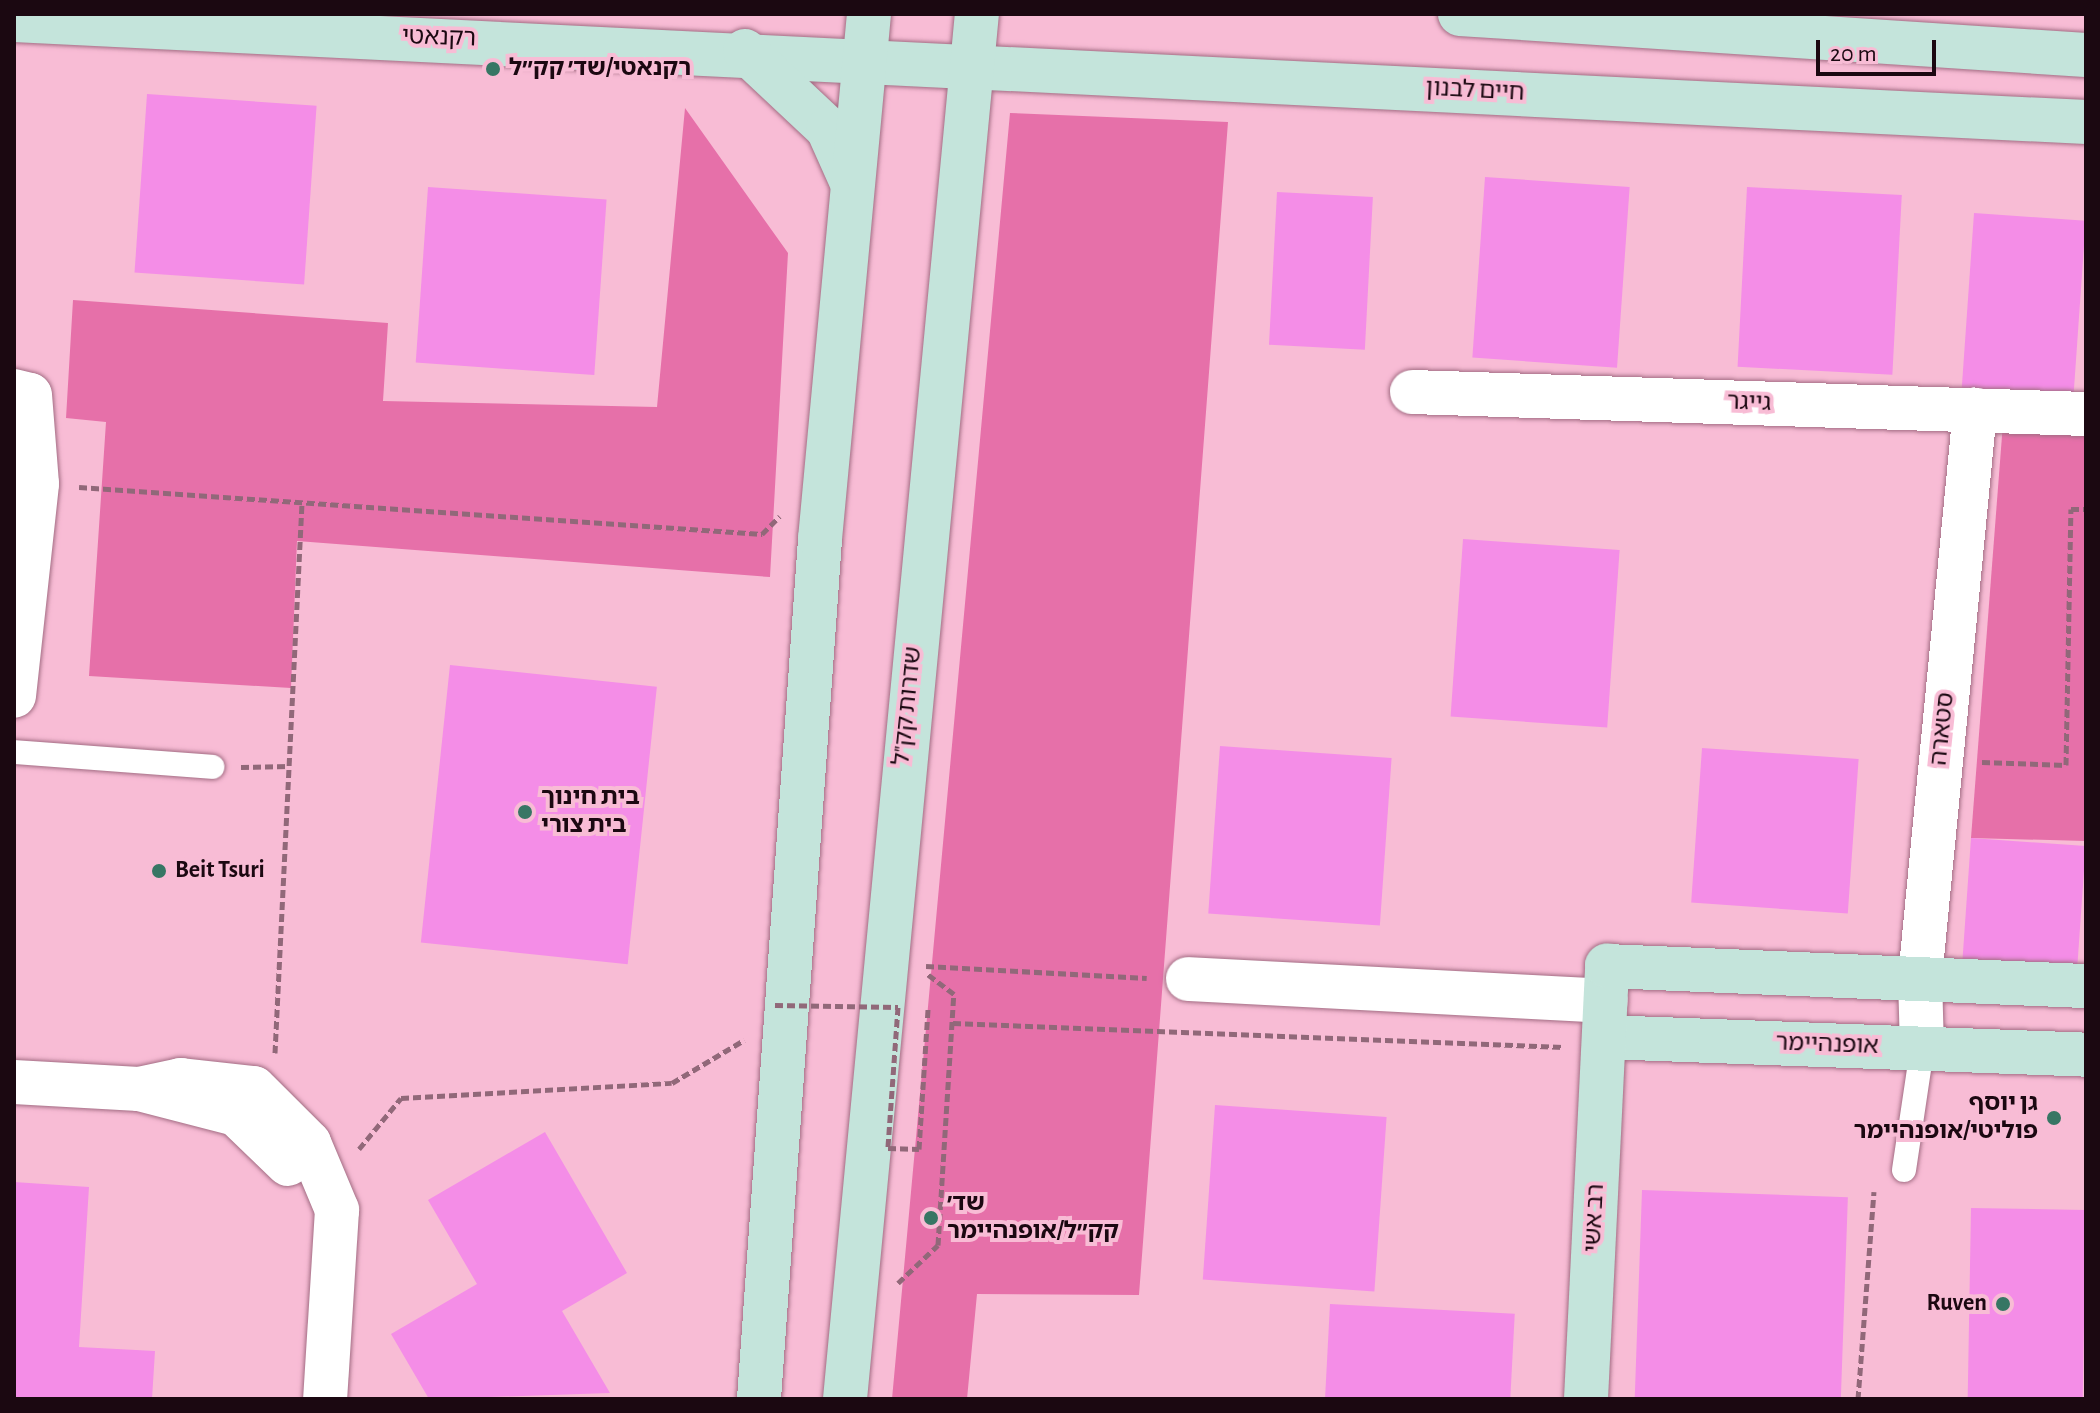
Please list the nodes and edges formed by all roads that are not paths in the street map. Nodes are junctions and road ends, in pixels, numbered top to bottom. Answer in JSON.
{"nodes":[{"id":1,"x":869,"y":14,"type":"edge"},
{"id":2,"x":977,"y":14,"type":"edge"},
{"id":3,"x":1460,"y":14,"type":"edge"},
{"id":4,"x":14,"y":20,"type":"edge"},
{"id":5,"x":745,"y":51,"type":"junction"},
{"id":6,"x":2086,"y":55,"type":"edge"},
{"id":7,"x":865,"y":59,"type":"junction"},
{"id":8,"x":971,"y":66,"type":"junction"},
{"id":9,"x":1052,"y":69,"type":"junction"},
{"id":10,"x":2086,"y":122,"type":"edge"},
{"id":11,"x":961,"y":157,"type":"junction"},
{"id":12,"x":853,"y":185,"type":"junction"},
{"id":13,"x":14,"y":391,"type":"edge"},
{"id":14,"x":1412,"y":392,"type":"dead end"},
{"id":15,"x":1975,"y":410,"type":"junction"},
{"id":16,"x":2086,"y":414,"type":"edge"},
{"id":17,"x":14,"y":696,"type":"edge"},
{"id":18,"x":14,"y":752,"type":"edge"},
{"id":19,"x":212,"y":767,"type":"road end"},
{"id":20,"x":1920,"y":978,"type":"junction"},
{"id":21,"x":1188,"y":979,"type":"road end"},
{"id":22,"x":2086,"y":986,"type":"edge"},
{"id":23,"x":1604,"y":1029,"type":"junction"},
{"id":24,"x":1922,"y":1049,"type":"junction"},
{"id":25,"x":2086,"y":1055,"type":"edge"},
{"id":26,"x":14,"y":1082,"type":"edge"},
{"id":27,"x":139,"y":1089,"type":"junction"},
{"id":28,"x":1904,"y":1170,"type":"dead end"},
{"id":29,"x":332,"y":1286,"type":"junction"},
{"id":30,"x":325,"y":1399,"type":"edge"},
{"id":31,"x":759,"y":1399,"type":"edge"},
{"id":32,"x":845,"y":1399,"type":"edge"},
{"id":33,"x":1586,"y":1399,"type":"edge"}],
"edges":[{"from":1,"to":7,"type":"main road"},
{"from":2,"to":8,"type":"main road","name":"שדרות קק\"ל"},
{"from":3,"to":6,"type":"main road"},
{"from":4,"to":5,"type":"main road","name":"רקנאטי"},
{"from":5,"to":7,"type":"main road","name":"רקנאטי"},
{"from":5,"to":12,"type":"main road"},
{"from":7,"to":8,"type":"main road","name":"חיים לבנון"},
{"from":7,"to":12,"type":"main road"},
{"from":8,"to":9,"type":"main road","name":"חיים לבנון"},
{"from":8,"to":11,"type":"main road","name":"שדרות קק\"ל"},
{"from":9,"to":10,"type":"main road","name":"חיים לבנון"},
{"from":9,"to":11,"type":"main road"},
{"from":11,"to":32,"type":"main road","name":"שדרות קק\"ל"},
{"from":12,"to":31,"type":"main road"},
{"from":13,"to":17,"type":"street"},
{"from":14,"to":15,"type":"street","name":"גייגר"},
{"from":15,"to":16,"type":"street","name":"גייגר"},
{"from":15,"to":20,"type":"street","name":"סטארה"},
{"from":18,"to":19,"type":"lane"},
{"from":20,"to":22,"type":"main road"},
{"from":20,"to":23,"type":"main road"},
{"from":20,"to":24,"type":"street","name":"סטארה"},
{"from":21,"to":23,"type":"street","name":"אופנהיימר"},
{"from":23,"to":24,"type":"main road","name":"אופנהיימר"},
{"from":23,"to":33,"type":"main road","name":"רב אשי"},
{"from":24,"to":25,"type":"main road","name":"אופנהיימר"},
{"from":24,"to":28,"type":"lane"},
{"from":26,"to":27,"type":"street"},
{"from":27,"to":29,"type":"street"},
{"from":27,"to":29,"type":"street"},
{"from":29,"to":30,"type":"street"}]}
